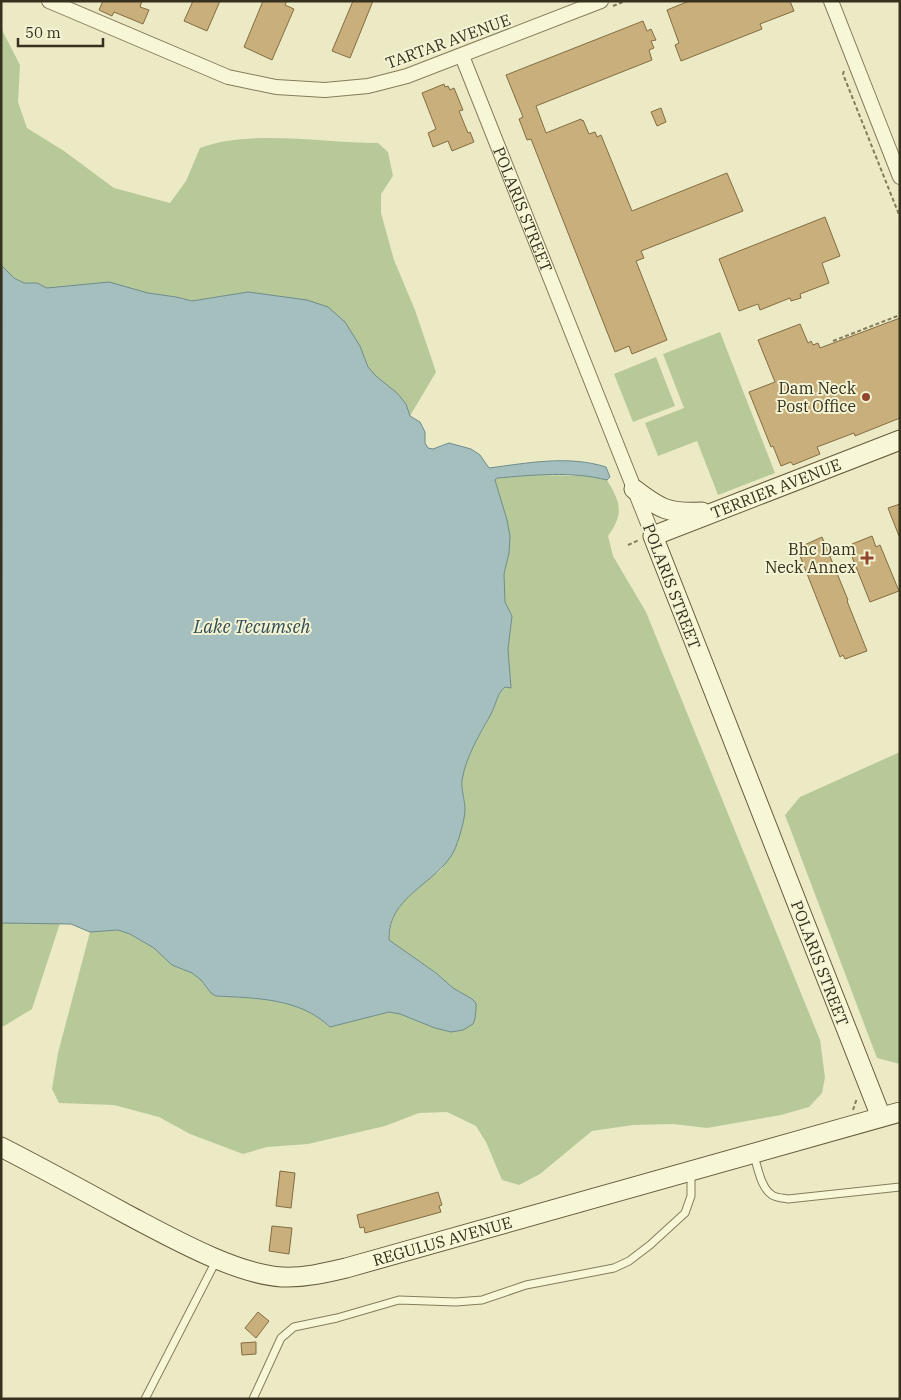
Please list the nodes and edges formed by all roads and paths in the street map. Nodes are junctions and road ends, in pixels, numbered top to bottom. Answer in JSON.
{"nodes":[{"id":1,"x":49,"y":1,"type":"edge"},
{"id":2,"x":625,"y":1,"type":"edge"},
{"id":3,"x":831,"y":1,"type":"edge"},
{"id":4,"x":604,"y":5,"type":"edge"},
{"id":5,"x":462,"y":56,"type":"junction"},
{"id":6,"x":845,"y":68,"type":"dead end"},
{"id":7,"x":900,"y":177,"type":"edge"},
{"id":8,"x":900,"y":216,"type":"edge"},
{"id":9,"x":900,"y":315,"type":"edge"},
{"id":10,"x":833,"y":341,"type":"dead end"},
{"id":11,"x":900,"y":440,"type":"edge"},
{"id":12,"x":634,"y":489,"type":"junction"},
{"id":13,"x":718,"y":511,"type":"junction"},
{"id":14,"x":648,"y":538,"type":"junction"},
{"id":15,"x":628,"y":545,"type":"dead end"},
{"id":16,"x":858,"y":1097,"type":"dead end"},
{"id":17,"x":853,"y":1112,"type":"dead end"},
{"id":18,"x":900,"y":1112,"type":"edge"},
{"id":19,"x":881,"y":1117,"type":"junction"},
{"id":20,"x":1,"y":1146,"type":"edge"},
{"id":21,"x":753,"y":1153,"type":"junction"},
{"id":22,"x":691,"y":1170,"type":"junction"},
{"id":23,"x":900,"y":1187,"type":"edge"},
{"id":24,"x":217,"y":1258,"type":"junction"},
{"id":25,"x":145,"y":1399,"type":"edge"},
{"id":26,"x":254,"y":1399,"type":"edge"}],
"edges":[{"from":1,"to":5,"type":"street","name":"TARTAR AVENUE"},
{"from":2,"to":4,"type":"path"},
{"from":3,"to":7,"type":"street"},
{"from":4,"to":5,"type":"street","name":"TARTAR AVENUE"},
{"from":5,"to":12,"type":"street","name":"POLARIS STREET"},
{"from":6,"to":8,"type":"path"},
{"from":9,"to":10,"type":"path"},
{"from":11,"to":13,"type":"street","name":"TERRIER AVENUE"},
{"from":12,"to":13,"type":"street"},
{"from":12,"to":14,"type":"street","name":"POLARIS STREET"},
{"from":13,"to":14,"type":"street","name":"TERRIER AVENUE"},
{"from":14,"to":15,"type":"path"},
{"from":14,"to":19,"type":"street","name":"POLARIS STREET"},
{"from":16,"to":17,"type":"path"},
{"from":18,"to":19,"type":"street","name":"REGULUS AVENUE"},
{"from":19,"to":21,"type":"street","name":"REGULUS AVENUE"},
{"from":20,"to":24,"type":"street","name":"REGULUS AVENUE"},
{"from":21,"to":22,"type":"street","name":"REGULUS AVENUE"},
{"from":21,"to":23,"type":"lane"},
{"from":22,"to":24,"type":"street","name":"REGULUS AVENUE"},
{"from":22,"to":26,"type":"lane"},
{"from":24,"to":25,"type":"lane"}]}
